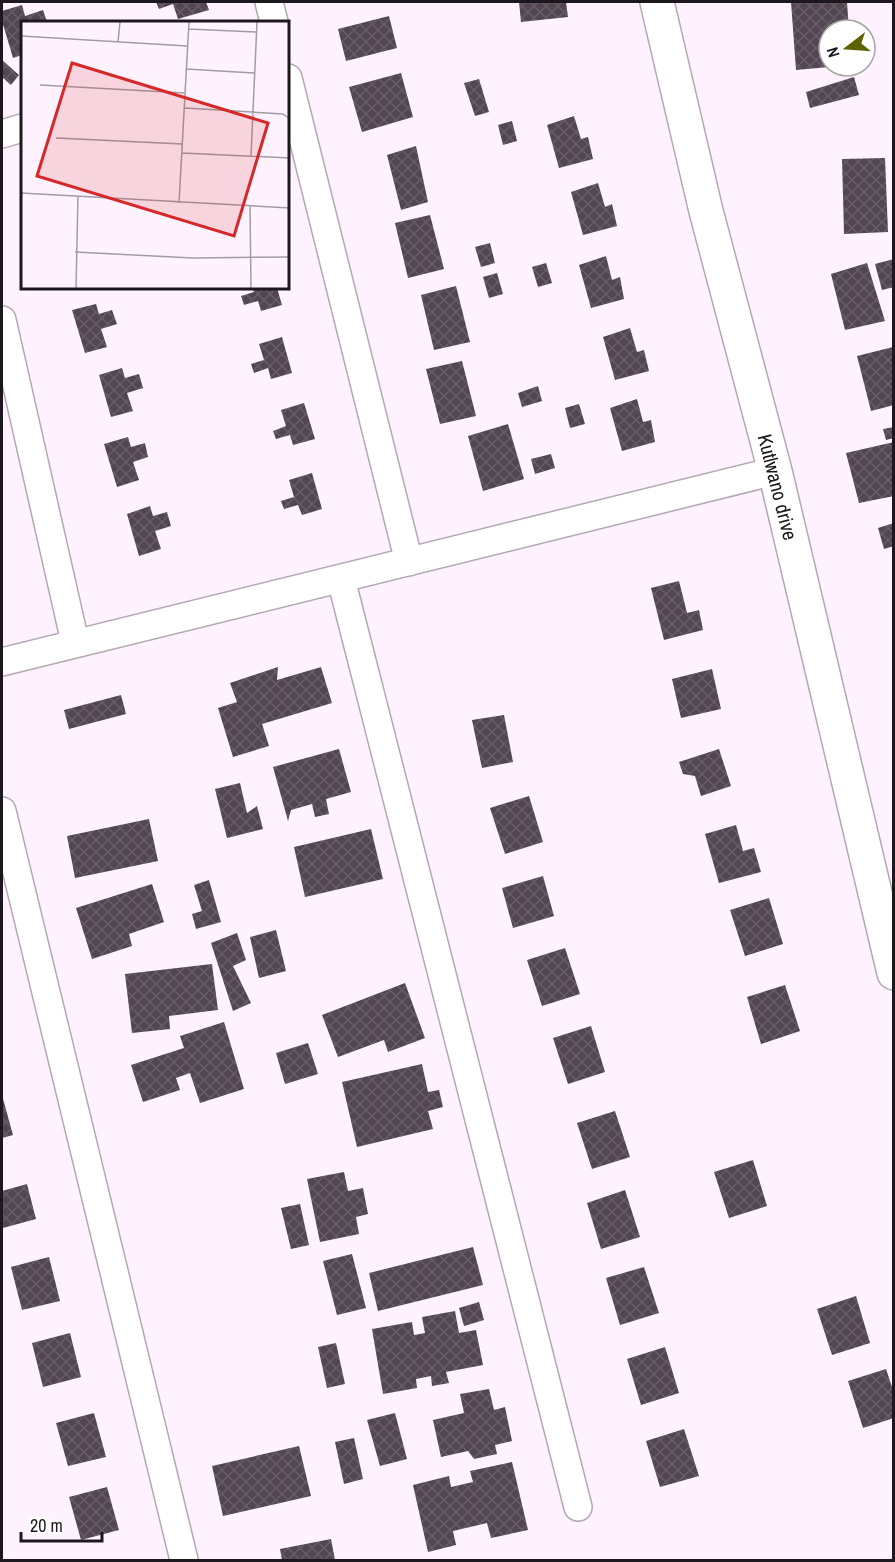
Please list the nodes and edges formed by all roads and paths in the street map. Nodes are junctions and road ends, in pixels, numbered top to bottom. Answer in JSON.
{"nodes":[{"id":1,"x":269,"y":2,"type":"edge"},
{"id":2,"x":657,"y":2,"type":"edge"},
{"id":3,"x":274,"y":21,"type":"edge"},
{"id":4,"x":290,"y":86,"type":"edge"},
{"id":5,"x":21,"y":128,"type":"edge"},
{"id":6,"x":2,"y":134,"type":"edge"},
{"id":7,"x":2,"y":320,"type":"edge"},
{"id":8,"x":775,"y":471,"type":"junction"},
{"id":9,"x":409,"y":562,"type":"junction"},
{"id":10,"x":341,"y":579,"type":"junction"},
{"id":11,"x":75,"y":642,"type":"junction"},
{"id":12,"x":2,"y":662,"type":"edge"},
{"id":13,"x":2,"y":811,"type":"edge"},
{"id":14,"x":894,"y":974,"type":"edge"},
{"id":15,"x":578,"y":1507,"type":"dead end"},
{"id":16,"x":184,"y":1560,"type":"edge"}],
"edges":[{"from":1,"to":3,"type":"street"},
{"from":2,"to":8,"type":"street","name":"Kutlwano drive"},
{"from":4,"to":9,"type":"street"},
{"from":5,"to":6,"type":"street"},
{"from":7,"to":11,"type":"street"},
{"from":8,"to":9,"type":"street"},
{"from":8,"to":14,"type":"street","name":"Kutlwano drive"},
{"from":9,"to":10,"type":"street"},
{"from":10,"to":11,"type":"street"},
{"from":10,"to":15,"type":"street"},
{"from":11,"to":12,"type":"street"},
{"from":13,"to":16,"type":"street"}]}
